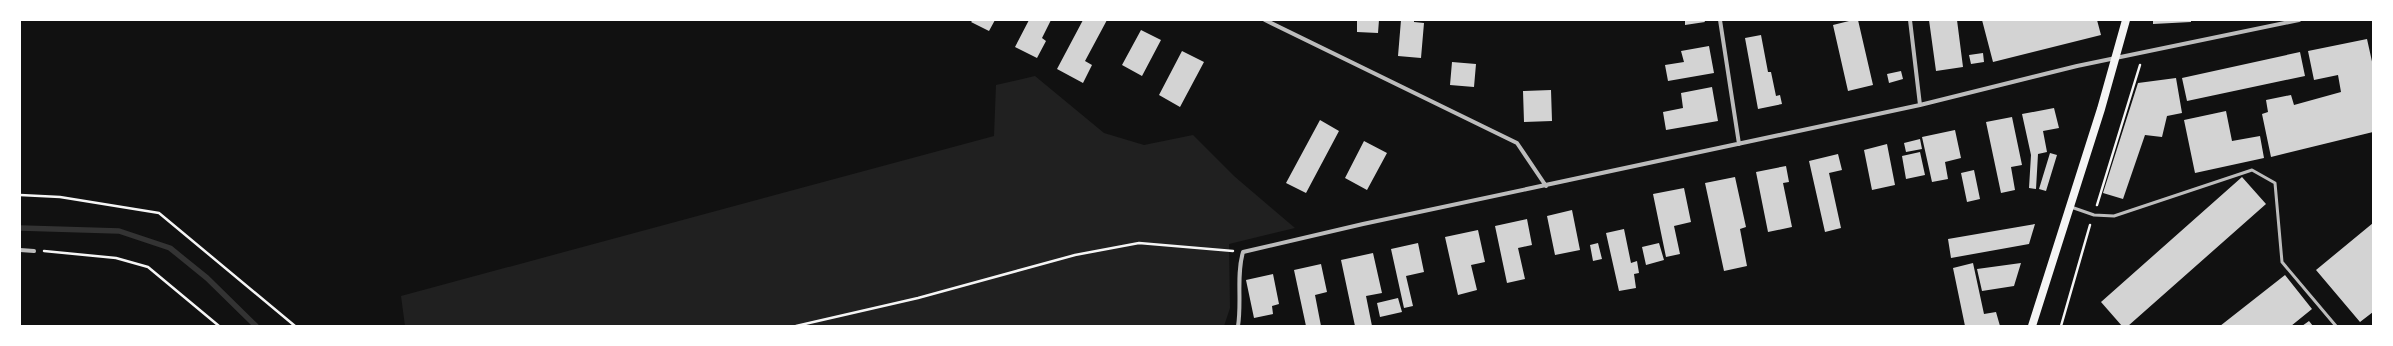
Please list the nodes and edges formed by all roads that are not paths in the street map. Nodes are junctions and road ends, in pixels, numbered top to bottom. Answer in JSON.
{"nodes":[{"id":1,"x":1264,"y":20,"type":"edge"},
{"id":2,"x":1720,"y":20,"type":"edge"},
{"id":3,"x":1910,"y":20,"type":"edge"},
{"id":4,"x":2126,"y":20,"type":"edge"},
{"id":5,"x":2299,"y":20,"type":"edge"},
{"id":6,"x":2116,"y":59,"type":"junction"},
{"id":7,"x":1920,"y":105,"type":"junction"},
{"id":8,"x":1739,"y":144,"type":"junction"},
{"id":9,"x":1546,"y":186,"type":"junction"},
{"id":10,"x":2070,"y":206,"type":"junction"},
{"id":11,"x":20,"y":250,"type":"edge"},
{"id":12,"x":34,"y":250,"type":"road end"},
{"id":13,"x":1238,"y":326,"type":"edge"},
{"id":14,"x":2032,"y":326,"type":"edge"},
{"id":15,"x":2336,"y":326,"type":"edge"}],
"edges":[{"from":1,"to":9,"type":"street"},
{"from":2,"to":8,"type":"street"},
{"from":3,"to":7,"type":"street"},
{"from":4,"to":6,"type":"main road"},
{"from":5,"to":6,"type":"street"},
{"from":6,"to":7,"type":"street"},
{"from":6,"to":10,"type":"main road"},
{"from":7,"to":8,"type":"street"},
{"from":8,"to":9,"type":"street"},
{"from":9,"to":13,"type":"street"},
{"from":10,"to":14,"type":"main road"},
{"from":10,"to":15,"type":"lane"},
{"from":11,"to":12,"type":"street"}]}
